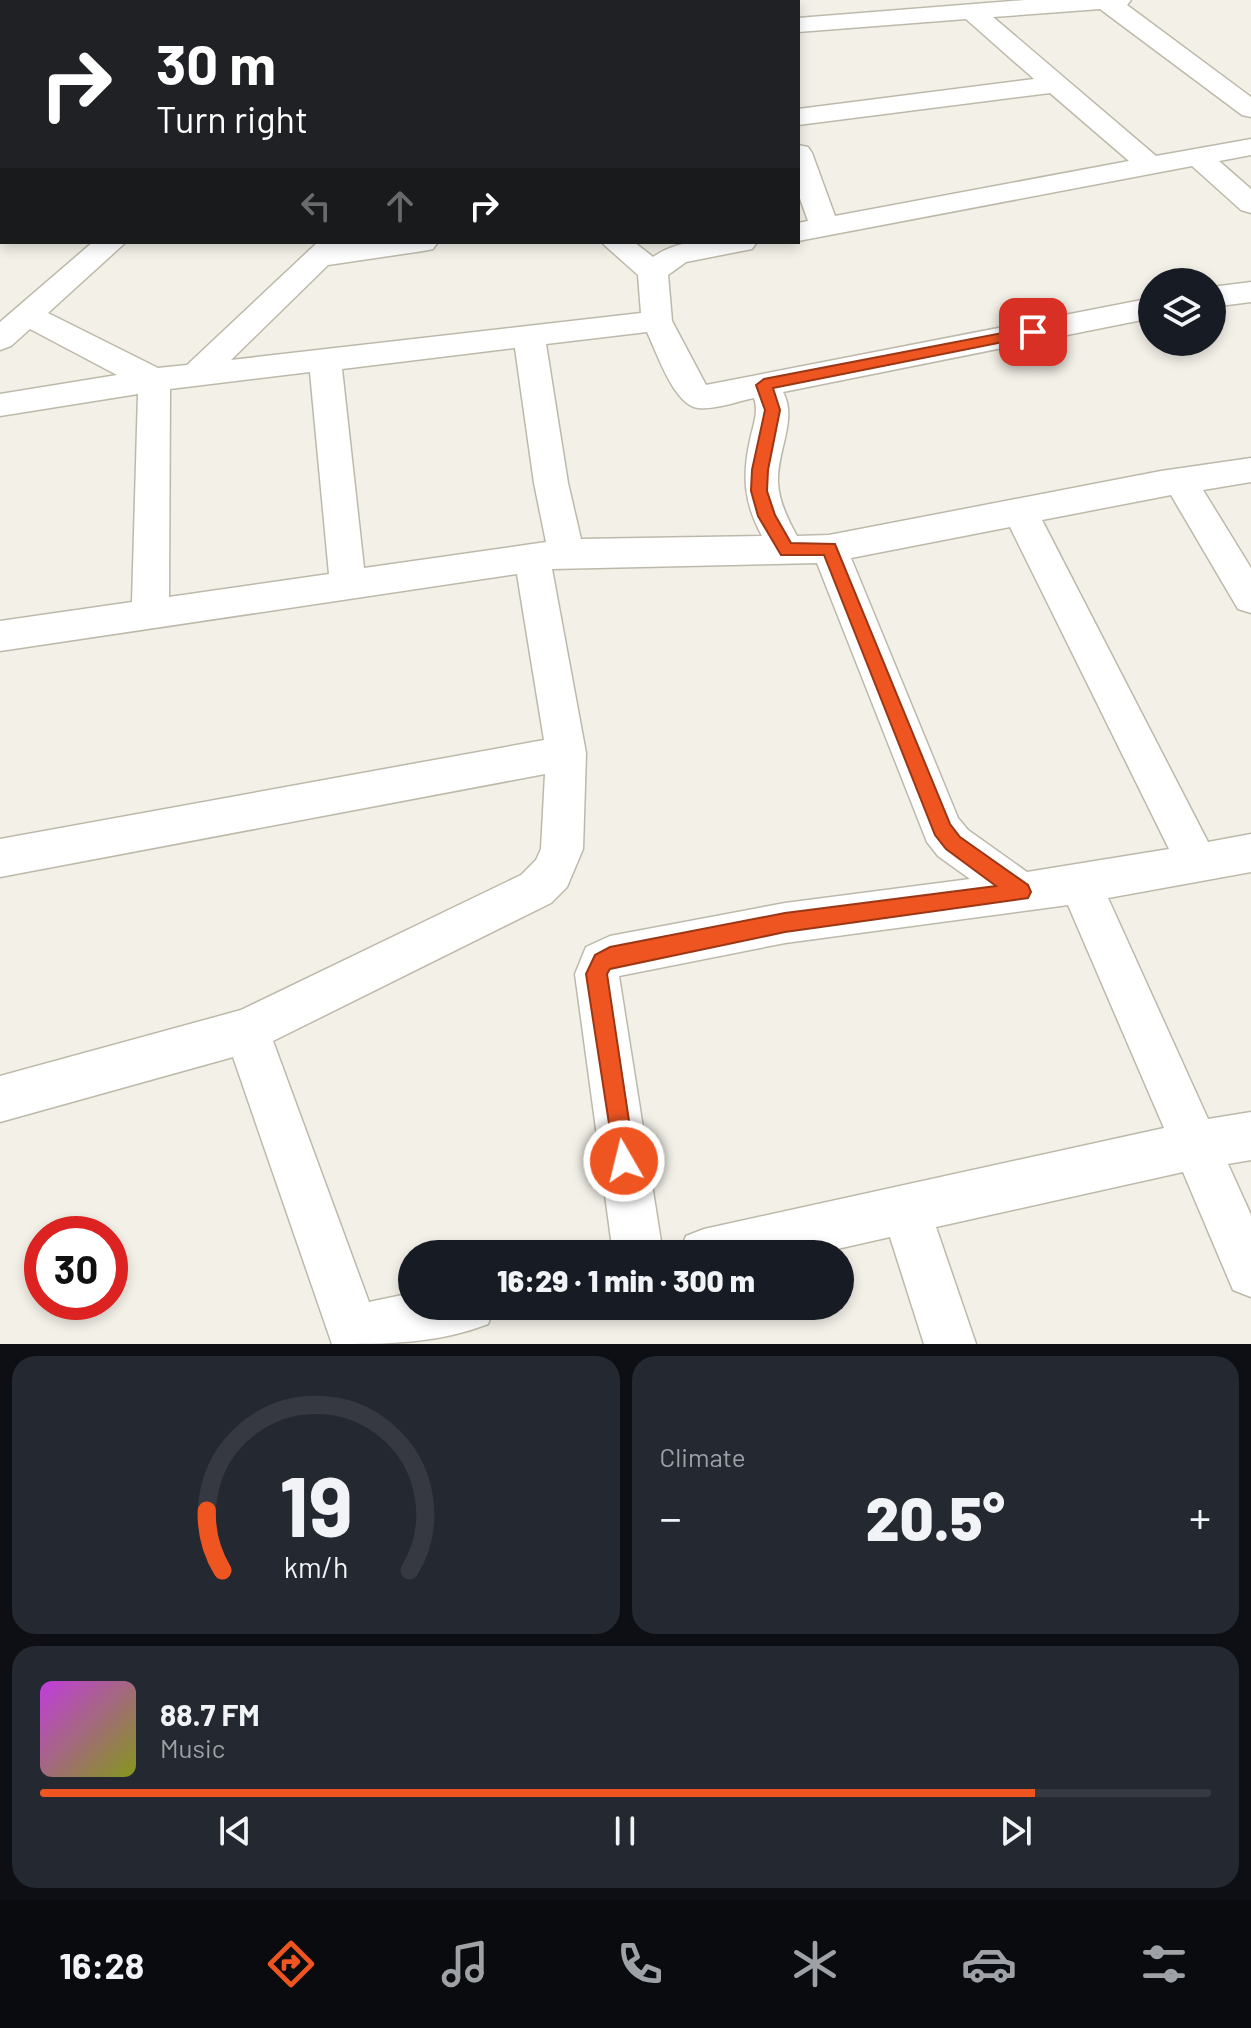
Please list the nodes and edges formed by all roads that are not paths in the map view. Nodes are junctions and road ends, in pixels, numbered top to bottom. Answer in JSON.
{"nodes":[{"id":1,"x":1119,"y":0,"type":"edge"},
{"id":2,"x":1105,"y":1,"type":"edge"},
{"id":3,"x":972,"y":12,"type":"junction"},
{"id":4,"x":800,"y":25,"type":"edge"},
{"id":5,"x":1057,"y":84,"type":"junction"},
{"id":6,"x":1251,"y":109,"type":"edge"},
{"id":7,"x":800,"y":117,"type":"edge"},
{"id":8,"x":1251,"y":147,"type":"edge"},
{"id":9,"x":1198,"y":157,"type":"junction"},
{"id":10,"x":800,"y":165,"type":"edge"},
{"id":11,"x":1151,"y":166,"type":"junction"},
{"id":12,"x":1251,"y":204,"type":"edge"},
{"id":13,"x":811,"y":229,"type":"edge"},
{"id":14,"x":109,"y":244,"type":"edge"},
{"id":15,"x":399,"y":244,"type":"edge"},
{"id":16,"x":623,"y":244,"type":"edge"},
{"id":17,"x":731,"y":244,"type":"edge"},
{"id":18,"x":327,"y":250,"type":"edge"},
{"id":19,"x":668,"y":256,"type":"edge"},
{"id":20,"x":1251,"y":292,"type":"edge"},
{"id":21,"x":1226,"y":295,"type":"edge"},
{"id":22,"x":1138,"y":311,"type":"edge"},
{"id":23,"x":27,"y":315,"type":"junction"},
{"id":24,"x":657,"y":321,"type":"junction"},
{"id":25,"x":529,"y":336,"type":"junction"},
{"id":26,"x":0,"y":339,"type":"edge"},
{"id":27,"x":325,"y":361,"type":"junction"},
{"id":28,"x":194,"y":377,"type":"junction"},
{"id":29,"x":154,"y":380,"type":"junction"},
{"id":30,"x":764,"y":385,"type":"junction"},
{"id":31,"x":0,"y":405,"type":"edge"},
{"id":32,"x":1251,"y":470,"type":"edge"},
{"id":33,"x":1180,"y":481,"type":"junction"},
{"id":34,"x":1020,"y":511,"type":"junction"},
{"id":35,"x":829,"y":549,"type":"junction"},
{"id":36,"x":787,"y":550,"type":"junction"},
{"id":37,"x":549,"y":556,"type":"junction"},
{"id":38,"x":348,"y":587,"type":"junction"},
{"id":39,"x":1251,"y":599,"type":"edge"},
{"id":40,"x":150,"y":615,"type":"junction"},
{"id":41,"x":0,"y":636,"type":"edge"},
{"id":42,"x":566,"y":753,"type":"junction"},
{"id":43,"x":1251,"y":853,"type":"edge"},
{"id":44,"x":0,"y":858,"type":"edge"},
{"id":45,"x":1196,"y":861,"type":"junction"},
{"id":46,"x":1080,"y":884,"type":"junction"},
{"id":47,"x":1021,"y":892,"type":"junction"},
{"id":48,"x":247,"y":1031,"type":"junction"},
{"id":49,"x":0,"y":1099,"type":"edge"},
{"id":50,"x":1251,"y":1136,"type":"edge"},
{"id":51,"x":1196,"y":1145,"type":"junction"},
{"id":52,"x":906,"y":1209,"type":"junction"},
{"id":53,"x":636,"y":1240,"type":"edge"},
{"id":54,"x":767,"y":1240,"type":"edge"},
{"id":55,"x":1251,"y":1272,"type":"edge"},
{"id":56,"x":421,"y":1320,"type":"edge"},
{"id":57,"x":357,"y":1338,"type":"edge"},
{"id":58,"x":950,"y":1344,"type":"edge"}],
"edges":[{"from":1,"to":2,"type":"street"},
{"from":2,"to":3,"type":"street"},
{"from":2,"to":6,"type":"street"},
{"from":3,"to":4,"type":"street"},
{"from":3,"to":5,"type":"street"},
{"from":5,"to":7,"type":"street"},
{"from":5,"to":11,"type":"street"},
{"from":8,"to":9,"type":"street"},
{"from":9,"to":11,"type":"street"},
{"from":9,"to":12,"type":"street"},
{"from":10,"to":13,"type":"street"},
{"from":11,"to":13,"type":"street"},
{"from":14,"to":23,"type":"street"},
{"from":15,"to":18,"type":"street"},
{"from":16,"to":19,"type":"street"},
{"from":17,"to":19,"type":"street"},
{"from":18,"to":28,"type":"street"},
{"from":19,"to":24,"type":"street"},
{"from":20,"to":21,"type":"street"},
{"from":22,"to":30,"type":"street"},
{"from":23,"to":26,"type":"street"},
{"from":23,"to":29,"type":"street"},
{"from":24,"to":25,"type":"street"},
{"from":24,"to":30,"type":"street"},
{"from":25,"to":27,"type":"street"},
{"from":25,"to":37,"type":"street"},
{"from":27,"to":28,"type":"street"},
{"from":27,"to":38,"type":"street"},
{"from":28,"to":29,"type":"street"},
{"from":29,"to":31,"type":"street"},
{"from":29,"to":40,"type":"street"},
{"from":30,"to":36,"type":"street"},
{"from":32,"to":33,"type":"street"},
{"from":33,"to":34,"type":"street"},
{"from":33,"to":39,"type":"street"},
{"from":34,"to":35,"type":"street"},
{"from":34,"to":45,"type":"street"},
{"from":35,"to":36,"type":"street"},
{"from":35,"to":47,"type":"street"},
{"from":36,"to":37,"type":"street"},
{"from":37,"to":38,"type":"street"},
{"from":37,"to":42,"type":"street"},
{"from":38,"to":40,"type":"street"},
{"from":40,"to":41,"type":"street"},
{"from":42,"to":44,"type":"street"},
{"from":42,"to":48,"type":"street"},
{"from":43,"to":45,"type":"street"},
{"from":45,"to":46,"type":"street"},
{"from":46,"to":47,"type":"street"},
{"from":46,"to":51,"type":"street"},
{"from":47,"to":53,"type":"street"},
{"from":48,"to":49,"type":"street"},
{"from":48,"to":57,"type":"street"},
{"from":50,"to":51,"type":"street"},
{"from":51,"to":52,"type":"street"},
{"from":51,"to":55,"type":"street"},
{"from":52,"to":54,"type":"street"},
{"from":52,"to":58,"type":"street"},
{"from":56,"to":57,"type":"street"}]}
